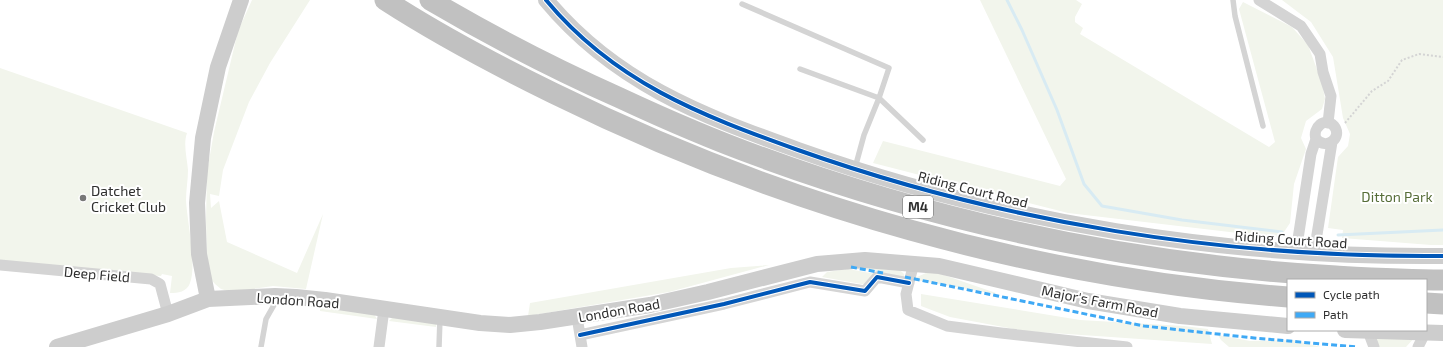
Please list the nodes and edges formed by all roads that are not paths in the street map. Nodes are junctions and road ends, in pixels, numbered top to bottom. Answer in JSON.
{"nodes":[{"id":1,"x":241,"y":0,"type":"edge"},
{"id":2,"x":385,"y":0,"type":"edge"},
{"id":3,"x":430,"y":0,"type":"edge"},
{"id":4,"x":546,"y":0,"type":"edge"},
{"id":5,"x":1233,"y":0,"type":"edge"},
{"id":6,"x":1263,"y":1,"type":"edge"},
{"id":7,"x":742,"y":4,"type":"dead end"},
{"id":8,"x":800,"y":69,"type":"dead end"},
{"id":9,"x":879,"y":98,"type":"junction"},
{"id":10,"x":1328,"y":123,"type":"junction"},
{"id":11,"x":1263,"y":126,"type":"dead end"},
{"id":12,"x":1316,"y":139,"type":"junction"},
{"id":13,"x":923,"y":140,"type":"dead end"},
{"id":14,"x":1332,"y":142,"type":"junction"},
{"id":15,"x":855,"y":169,"type":"junction"},
{"id":16,"x":1296,"y":252,"type":"junction"},
{"id":17,"x":1314,"y":253,"type":"junction"},
{"id":18,"x":1443,"y":256,"type":"edge"},
{"id":19,"x":914,"y":263,"type":"junction"},
{"id":20,"x":0,"y":265,"type":"edge"},
{"id":21,"x":1390,"y":279,"type":"edge"},
{"id":22,"x":1427,"y":280,"type":"edge"},
{"id":23,"x":1443,"y":280,"type":"edge"},
{"id":24,"x":909,"y":283,"type":"junction"},
{"id":25,"x":274,"y":296,"type":"junction"},
{"id":26,"x":1287,"y":297,"type":"edge"},
{"id":27,"x":208,"y":299,"type":"junction"},
{"id":28,"x":1427,"y":303,"type":"edge"},
{"id":29,"x":1443,"y":304,"type":"edge"},
{"id":30,"x":384,"y":309,"type":"junction"},
{"id":31,"x":168,"y":314,"type":"junction"},
{"id":32,"x":577,"y":317,"type":"junction"},
{"id":33,"x":440,"y":318,"type":"junction"},
{"id":34,"x":1287,"y":326,"type":"edge"},
{"id":35,"x":1356,"y":331,"type":"edge"},
{"id":36,"x":1368,"y":332,"type":"junction"},
{"id":37,"x":1425,"y":333,"type":"junction"},
{"id":38,"x":1443,"y":333,"type":"edge"},
{"id":39,"x":580,"y":335,"type":"junction"},
{"id":40,"x":59,"y":347,"type":"edge"},
{"id":41,"x":261,"y":347,"type":"edge"},
{"id":42,"x":379,"y":347,"type":"edge"},
{"id":43,"x":439,"y":347,"type":"edge"},
{"id":44,"x":582,"y":347,"type":"edge"},
{"id":45,"x":1127,"y":347,"type":"edge"},
{"id":46,"x":1374,"y":347,"type":"edge"},
{"id":47,"x":1418,"y":347,"type":"edge"}],
"edges":[{"from":1,"to":27,"type":"main road"},
{"from":2,"to":26,"type":"highway","number":"M4"},
{"from":3,"to":21,"type":"highway","number":"M4"},
{"from":4,"to":15,"type":"main road","name":"Riding Court Road"},
{"from":5,"to":11,"type":"lane"},
{"from":6,"to":10,"type":"street"},
{"from":7,"to":9,"type":"lane"},
{"from":8,"to":9,"type":"lane"},
{"from":9,"to":13,"type":"lane"},
{"from":9,"to":15,"type":"lane"},
{"from":10,"to":12,"type":"street"},
{"from":10,"to":14,"type":"street"},
{"from":12,"to":14,"type":"street"},
{"from":12,"to":16,"type":"street"},
{"from":14,"to":17,"type":"street"},
{"from":15,"to":16,"type":"main road","name":"Riding Court Road"},
{"from":16,"to":17,"type":"main road","name":"Riding Court Road"},
{"from":17,"to":18,"type":"main road","name":"Riding Court Road"},
{"from":19,"to":24,"type":"street"},
{"from":19,"to":32,"type":"main road","name":"London Road"},
{"from":19,"to":34,"type":"main road","name":"Major's Farm Road"},
{"from":20,"to":31,"type":"street","name":"Deep Field"},
{"from":22,"to":23,"type":"highway","number":"M4"},
{"from":24,"to":39,"type":"street"},
{"from":24,"to":45,"type":"street"},
{"from":25,"to":27,"type":"main road","name":"London Road"},
{"from":25,"to":30,"type":"main road","name":"London Road"},
{"from":25,"to":41,"type":"lane"},
{"from":27,"to":31,"type":"main road","name":"London Road"},
{"from":28,"to":29,"type":"highway"},
{"from":30,"to":33,"type":"main road","name":"London Road"},
{"from":30,"to":42,"type":"street"},
{"from":31,"to":40,"type":"main road","name":"London Road"},
{"from":32,"to":33,"type":"main road","name":"London Road"},
{"from":32,"to":39,"type":"street"},
{"from":33,"to":43,"type":"lane"},
{"from":35,"to":36,"type":"main road"},
{"from":36,"to":37,"type":"main road"},
{"from":36,"to":46,"type":"street"},
{"from":37,"to":38,"type":"main road"},
{"from":37,"to":47,"type":"street"},
{"from":39,"to":44,"type":"street"}]}
